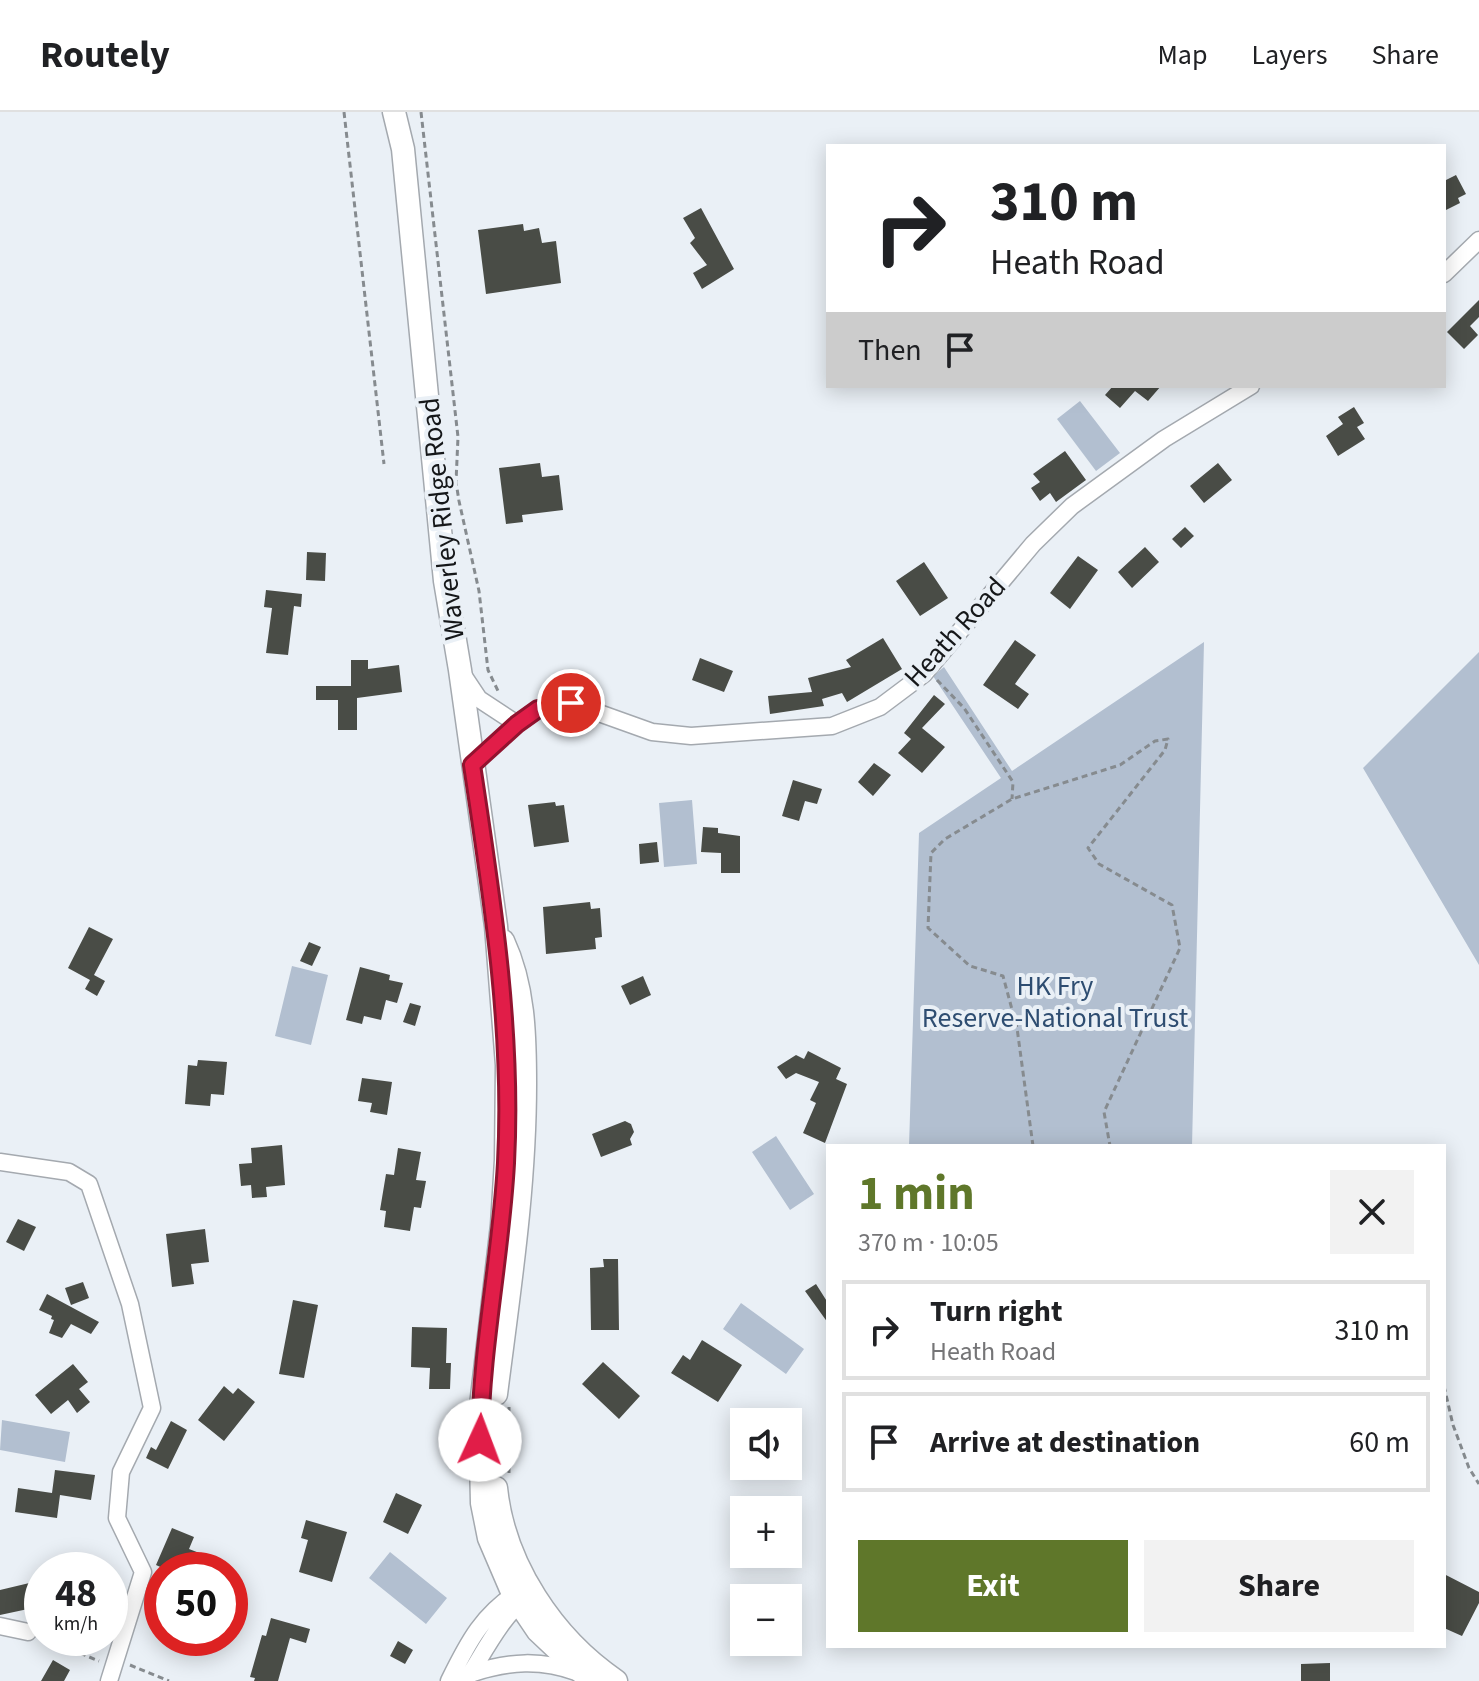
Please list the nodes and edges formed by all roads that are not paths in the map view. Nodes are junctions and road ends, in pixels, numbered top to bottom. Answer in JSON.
{"nodes":[{"id":1,"x":394,"y":112,"type":"edge"},
{"id":2,"x":1479,"y":240,"type":"edge"},
{"id":3,"x":1446,"y":272,"type":"edge"},
{"id":4,"x":1248,"y":388,"type":"edge"},
{"id":5,"x":460,"y":670,"type":"junction"},
{"id":6,"x":517,"y":724,"type":"junction"},
{"id":7,"x":472,"y":765,"type":"junction"},
{"id":8,"x":0,"y":1162,"type":"edge"},
{"id":9,"x":524,"y":1594,"type":"junction"},
{"id":10,"x":0,"y":1626,"type":"edge"},
{"id":11,"x":24,"y":1632,"type":"edge"},
{"id":12,"x":116,"y":1670,"type":"edge"},
{"id":13,"x":468,"y":1677,"type":"edge"},
{"id":14,"x":586,"y":1677,"type":"edge"},
{"id":15,"x":449,"y":1681,"type":"edge"},
{"id":16,"x":616,"y":1681,"type":"edge"}],
"edges":[{"from":1,"to":5,"type":"main road","name":"Waverley Ridge Road"},
{"from":2,"to":3,"type":"street"},
{"from":4,"to":6,"type":"street","name":"Heath Road"},
{"from":5,"to":6,"type":"street"},
{"from":5,"to":7,"type":"main road","name":"Waverley Ridge Road"},
{"from":6,"to":7,"type":"street","name":"Heath Road"},
{"from":7,"to":9,"type":"main road","name":"Waverley Ridge Road"},
{"from":8,"to":12,"type":"street"},
{"from":9,"to":13,"type":"street","name":"Waverley Ridge Road"},
{"from":9,"to":14,"type":"main road","name":"Waverley Ridge Road"},
{"from":9,"to":15,"type":"street"},
{"from":9,"to":16,"type":"main road","name":"Waverley Ridge Road"},
{"from":10,"to":11,"type":"street"},
{"from":13,"to":14,"type":"street","name":"Waverley Ridge Road"}]}
